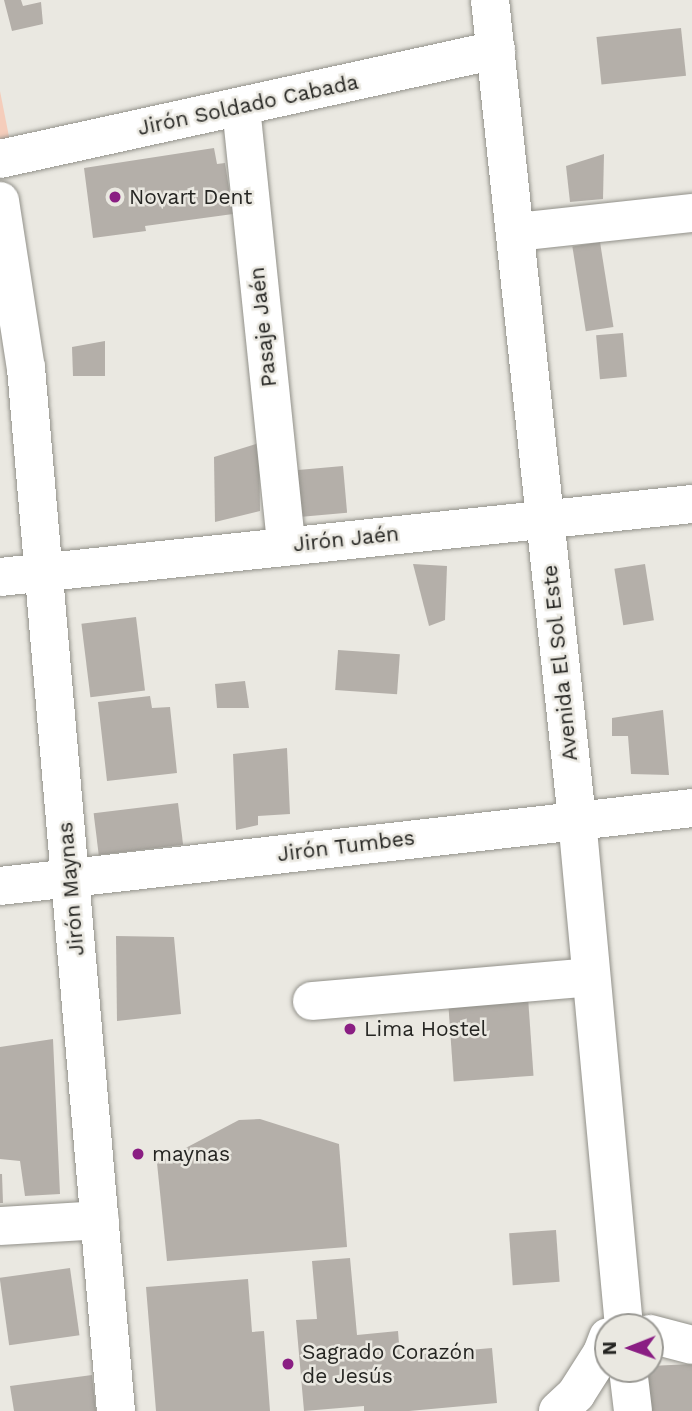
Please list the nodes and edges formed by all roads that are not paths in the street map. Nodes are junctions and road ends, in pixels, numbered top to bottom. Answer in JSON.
{"nodes":[{"id":1,"x":490,"y":0,"type":"edge"},
{"id":2,"x":496,"y":50,"type":"junction"},
{"id":3,"x":241,"y":107,"type":"junction"},
{"id":4,"x":0,"y":159,"type":"edge"},
{"id":5,"x":0,"y":201,"type":"edge"},
{"id":6,"x":692,"y":212,"type":"edge"},
{"id":7,"x":516,"y":232,"type":"junction"},
{"id":8,"x":13,"y":369,"type":"edge"},
{"id":9,"x":692,"y":504,"type":"edge"},
{"id":10,"x":544,"y":517,"type":"junction"},
{"id":11,"x":286,"y":546,"type":"junction"},
{"id":12,"x":43,"y":573,"type":"junction"},
{"id":13,"x":0,"y":577,"type":"edge"},
{"id":14,"x":692,"y":808,"type":"edge"},
{"id":15,"x":577,"y":819,"type":"junction"},
{"id":16,"x":70,"y":878,"type":"junction"},
{"id":17,"x":0,"y":886,"type":"edge"},
{"id":18,"x":592,"y":977,"type":"junction"},
{"id":19,"x":312,"y":1002,"type":"dead end"},
{"id":20,"x":100,"y":1220,"type":"junction"},
{"id":21,"x":0,"y":1226,"type":"edge"},
{"id":22,"x":615,"y":1313,"type":"edge"},
{"id":23,"x":664,"y":1338,"type":"edge"},
{"id":24,"x":692,"y":1345,"type":"edge"},
{"id":25,"x":594,"y":1366,"type":"edge"},
{"id":26,"x":630,"y":1383,"type":"edge"},
{"id":27,"x":116,"y":1411,"type":"edge"},
{"id":28,"x":558,"y":1411,"type":"edge"},
{"id":29,"x":633,"y":1411,"type":"edge"}],
"edges":[{"from":1,"to":2,"type":"street","name":"Avenida El Sol Este"},
{"from":2,"to":3,"type":"street","name":"Jirón Soldado Cabada"},
{"from":2,"to":7,"type":"street","name":"Avenida El Sol Este"},
{"from":3,"to":4,"type":"street","name":"Jirón Soldado Cabada"},
{"from":3,"to":11,"type":"street","name":"Pasaje Jaén"},
{"from":5,"to":8,"type":"street","name":"Jirón Maynas"},
{"from":6,"to":7,"type":"street"},
{"from":7,"to":10,"type":"street","name":"Avenida El Sol Este"},
{"from":8,"to":12,"type":"street","name":"Jirón Maynas"},
{"from":9,"to":10,"type":"street","name":"Jirón Jaén"},
{"from":10,"to":11,"type":"street","name":"Jirón Jaén"},
{"from":10,"to":15,"type":"street","name":"Avenida El Sol Este"},
{"from":11,"to":12,"type":"street","name":"Jirón Jaén"},
{"from":12,"to":13,"type":"street","name":"Jirón Jaén"},
{"from":12,"to":16,"type":"street","name":"Jirón Maynas"},
{"from":14,"to":15,"type":"street","name":"Jirón Tumbes"},
{"from":15,"to":16,"type":"street","name":"Jirón Tumbes"},
{"from":15,"to":18,"type":"street","name":"Avenida El Sol Este"},
{"from":16,"to":17,"type":"street","name":"Jirón Tumbes"},
{"from":16,"to":20,"type":"street","name":"Jirón Maynas"},
{"from":18,"to":19,"type":"street"},
{"from":18,"to":22,"type":"street","name":"Avenida El Sol Este"},
{"from":20,"to":21,"type":"street"},
{"from":20,"to":27,"type":"street","name":"Jirón Maynas"},
{"from":23,"to":24,"type":"street"},
{"from":25,"to":28,"type":"street"},
{"from":26,"to":29,"type":"street"}]}
